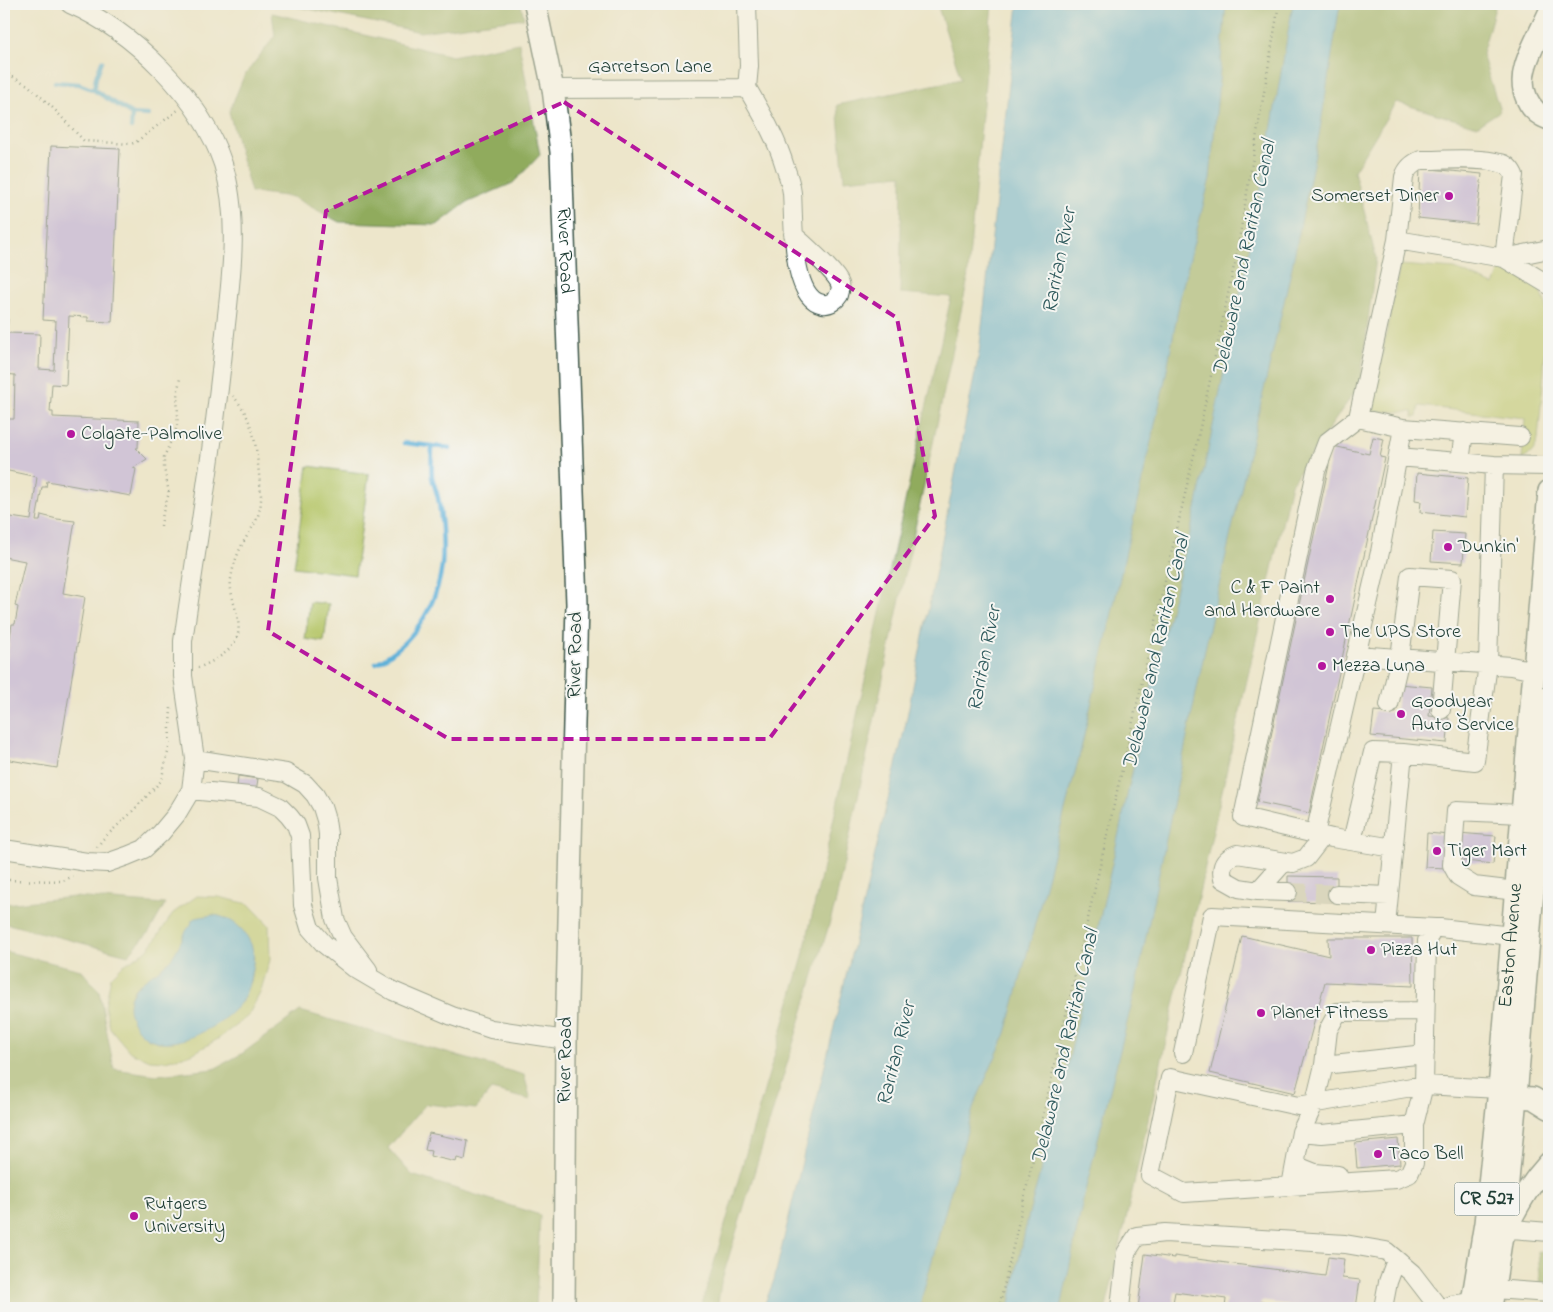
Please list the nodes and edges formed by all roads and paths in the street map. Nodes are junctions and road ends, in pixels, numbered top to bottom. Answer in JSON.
{"nodes":[{"id":1,"x":70,"y":4,"type":"edge"},
{"id":2,"x":534,"y":4,"type":"edge"},
{"id":3,"x":747,"y":4,"type":"edge"},
{"id":4,"x":1279,"y":4,"type":"edge"},
{"id":5,"x":1549,"y":13,"type":"edge"},
{"id":6,"x":4,"y":72,"type":"edge"},
{"id":7,"x":747,"y":88,"type":"junction"},
{"id":8,"x":554,"y":89,"type":"junction"},
{"id":9,"x":189,"y":102,"type":"junction"},
{"id":10,"x":1549,"y":119,"type":"edge"},
{"id":11,"x":794,"y":234,"type":"dead end"},
{"id":12,"x":1397,"y":240,"type":"junction"},
{"id":13,"x":1549,"y":249,"type":"edge"},
{"id":14,"x":1504,"y":258,"type":"junction"},
{"id":15,"x":1549,"y":285,"type":"edge"},
{"id":16,"x":180,"y":378,"type":"dead end"},
{"id":17,"x":1358,"y":418,"type":"junction"},
{"id":18,"x":1403,"y":428,"type":"junction"},
{"id":19,"x":1464,"y":432,"type":"junction"},
{"id":20,"x":1520,"y":437,"type":"dead end"},
{"id":21,"x":1398,"y":456,"type":"junction"},
{"id":22,"x":1460,"y":462,"type":"junction"},
{"id":23,"x":1494,"y":465,"type":"junction"},
{"id":24,"x":1549,"y":466,"type":"edge"},
{"id":25,"x":1549,"y":491,"type":"edge"},
{"id":26,"x":161,"y":526,"type":"dead end"},
{"id":27,"x":1356,"y":655,"type":"junction"},
{"id":28,"x":1400,"y":658,"type":"junction"},
{"id":29,"x":1445,"y":661,"type":"junction"},
{"id":30,"x":1488,"y":664,"type":"junction"},
{"id":31,"x":1534,"y":671,"type":"junction"},
{"id":32,"x":1549,"y":697,"type":"edge"},
{"id":33,"x":1388,"y":705,"type":"dead end"},
{"id":34,"x":1441,"y":710,"type":"dead end"},
{"id":35,"x":1403,"y":753,"type":"junction"},
{"id":36,"x":195,"y":759,"type":"junction"},
{"id":37,"x":191,"y":790,"type":"junction"},
{"id":38,"x":1522,"y":814,"type":"junction"},
{"id":39,"x":1319,"y":835,"type":"junction"},
{"id":40,"x":1543,"y":837,"type":"edge"},
{"id":41,"x":1352,"y":841,"type":"junction"},
{"id":42,"x":1394,"y":848,"type":"junction"},
{"id":43,"x":4,"y":849,"type":"edge"},
{"id":44,"x":1284,"y":862,"type":"junction"},
{"id":45,"x":1258,"y":891,"type":"junction"},
{"id":46,"x":1516,"y":891,"type":"junction"},
{"id":47,"x":1288,"y":892,"type":"tunnel mouth"},
{"id":48,"x":1337,"y":894,"type":"tunnel mouth"},
{"id":49,"x":1389,"y":896,"type":"junction"},
{"id":50,"x":1386,"y":926,"type":"junction"},
{"id":51,"x":1435,"y":928,"type":"junction"},
{"id":52,"x":1512,"y":936,"type":"junction"},
{"id":53,"x":376,"y":980,"type":"junction"},
{"id":54,"x":1425,"y":1011,"type":"junction"},
{"id":55,"x":566,"y":1040,"type":"junction"},
{"id":56,"x":1183,"y":1053,"type":"dead end"},
{"id":57,"x":1424,"y":1054,"type":"junction"},
{"id":58,"x":1324,"y":1065,"type":"junction"},
{"id":59,"x":1424,"y":1085,"type":"junction"},
{"id":60,"x":1508,"y":1093,"type":"junction"},
{"id":61,"x":1315,"y":1102,"type":"junction"},
{"id":62,"x":1549,"y":1108,"type":"edge"},
{"id":63,"x":1414,"y":1125,"type":"junction"},
{"id":64,"x":1301,"y":1132,"type":"junction"},
{"id":65,"x":1414,"y":1163,"type":"junction"},
{"id":66,"x":1549,"y":1163,"type":"edge"},
{"id":67,"x":1295,"y":1165,"type":"junction"},
{"id":68,"x":1291,"y":1186,"type":"junction"},
{"id":69,"x":1549,"y":1232,"type":"edge"},
{"id":70,"x":1502,"y":1236,"type":"junction"},
{"id":71,"x":1396,"y":1260,"type":"junction"},
{"id":72,"x":1549,"y":1293,"type":"edge"},
{"id":73,"x":1482,"y":1302,"type":"edge"},
{"id":74,"x":564,"y":1308,"type":"edge"},
{"id":75,"x":999,"y":1308,"type":"edge"},
{"id":76,"x":1120,"y":1308,"type":"edge"},
{"id":77,"x":1383,"y":1308,"type":"edge"},
{"id":78,"x":1439,"y":1308,"type":"edge"},
{"id":79,"x":1443,"y":1308,"type":"edge"}],
"edges":[{"from":1,"to":9,"type":"street"},
{"from":2,"to":8,"type":"main road","name":"River Road"},
{"from":3,"to":7,"type":"street"},
{"from":4,"to":75,"type":"path"},
{"from":5,"to":10,"type":"main road"},
{"from":6,"to":9,"type":"path"},
{"from":7,"to":8,"type":"street","name":"Garretson Lane"},
{"from":7,"to":11,"type":"street"},
{"from":8,"to":55,"type":"main road","name":"River Road"},
{"from":9,"to":36,"type":"street"},
{"from":12,"to":14,"type":"street"},
{"from":12,"to":14,"type":"street"},
{"from":12,"to":17,"type":"street"},
{"from":13,"to":14,"type":"street"},
{"from":14,"to":15,"type":"street"},
{"from":16,"to":26,"type":"path"},
{"from":17,"to":18,"type":"street"},
{"from":17,"to":39,"type":"street"},
{"from":18,"to":19,"type":"street"},
{"from":18,"to":21,"type":"street"},
{"from":19,"to":20,"type":"street"},
{"from":19,"to":22,"type":"street"},
{"from":21,"to":22,"type":"street"},
{"from":21,"to":27,"type":"street"},
{"from":22,"to":23,"type":"street"},
{"from":23,"to":24,"type":"street"},
{"from":23,"to":30,"type":"street"},
{"from":25,"to":31,"type":"main road","name":"Easton Avenue","number":"CR 527"},
{"from":27,"to":28,"type":"street"},
{"from":27,"to":39,"type":"street"},
{"from":28,"to":29,"type":"street"},
{"from":28,"to":29,"type":"street"},
{"from":28,"to":33,"type":"street"},
{"from":29,"to":30,"type":"street"},
{"from":29,"to":34,"type":"street"},
{"from":30,"to":31,"type":"street"},
{"from":30,"to":35,"type":"street"},
{"from":31,"to":38,"type":"main road","name":"Easton Avenue","number":"CR 527"},
{"from":32,"to":40,"type":"main road","name":"Easton Avenue","number":"CR 527"},
{"from":35,"to":41,"type":"street"},
{"from":35,"to":42,"type":"street"},
{"from":36,"to":37,"type":"street"},
{"from":36,"to":53,"type":"street"},
{"from":37,"to":43,"type":"street"},
{"from":37,"to":53,"type":"street"},
{"from":38,"to":46,"type":"main road","name":"Easton Avenue","number":"CR 527"},
{"from":38,"to":46,"type":"street"},
{"from":39,"to":41,"type":"street"},
{"from":39,"to":44,"type":"street"},
{"from":40,"to":60,"type":"main road","name":"Easton Avenue","number":"CR 527"},
{"from":41,"to":42,"type":"street"},
{"from":42,"to":49,"type":"street"},
{"from":44,"to":45,"type":"street"},
{"from":44,"to":45,"type":"street"},
{"from":45,"to":47,"type":"street"},
{"from":46,"to":52,"type":"main road","name":"Easton Avenue","number":"CR 527"},
{"from":48,"to":49,"type":"street"},
{"from":49,"to":50,"type":"street"},
{"from":50,"to":51,"type":"street"},
{"from":50,"to":56,"type":"street"},
{"from":51,"to":52,"type":"street"},
{"from":51,"to":54,"type":"street"},
{"from":52,"to":60,"type":"main road","name":"Easton Avenue","number":"CR 527"},
{"from":53,"to":55,"type":"street"},
{"from":54,"to":57,"type":"street"},
{"from":54,"to":58,"type":"street"},
{"from":55,"to":74,"type":"main road","name":"River Road"},
{"from":57,"to":58,"type":"street"},
{"from":57,"to":59,"type":"street"},
{"from":58,"to":61,"type":"street"},
{"from":59,"to":60,"type":"street"},
{"from":59,"to":61,"type":"street"},
{"from":59,"to":63,"type":"street"},
{"from":60,"to":62,"type":"main road"},
{"from":60,"to":70,"type":"main road","name":"Easton Avenue","number":"CR 527"},
{"from":60,"to":73,"type":"main road","name":"Easton Avenue","number":"CR 527"},
{"from":61,"to":64,"type":"street"},
{"from":61,"to":68,"type":"street"},
{"from":63,"to":64,"type":"street"},
{"from":63,"to":65,"type":"street"},
{"from":64,"to":67,"type":"street"},
{"from":65,"to":67,"type":"street"},
{"from":65,"to":68,"type":"street"},
{"from":66,"to":70,"type":"main road"},
{"from":67,"to":68,"type":"street"},
{"from":69,"to":70,"type":"street"},
{"from":70,"to":73,"type":"main road","name":"Easton Avenue","number":"CR 527"},
{"from":71,"to":76,"type":"street"},
{"from":71,"to":77,"type":"street"},
{"from":71,"to":78,"type":"street"},
{"from":72,"to":73,"type":"street"},
{"from":73,"to":79,"type":"street"}]}
